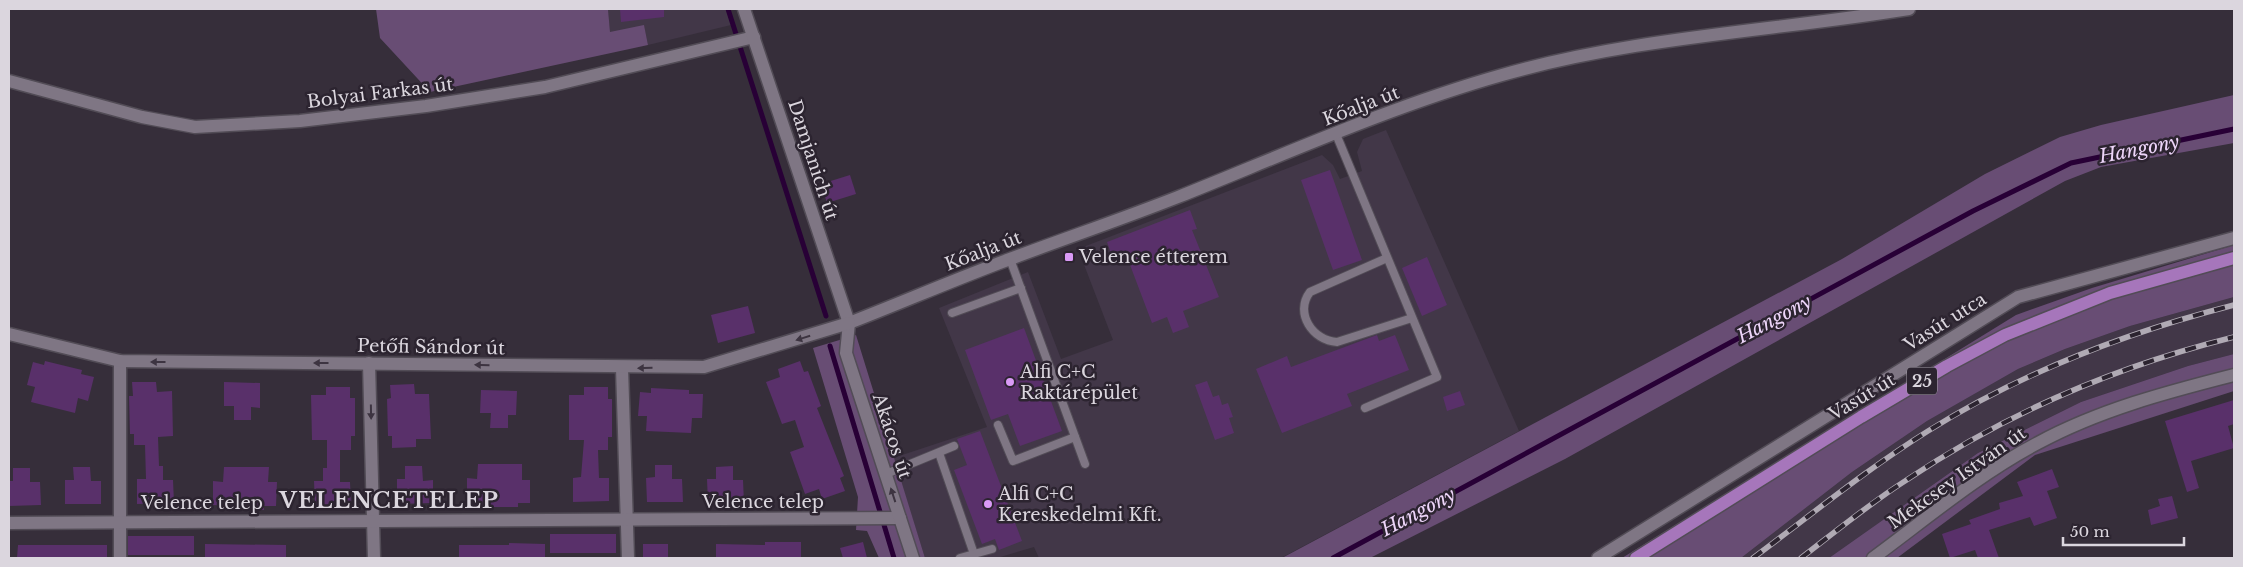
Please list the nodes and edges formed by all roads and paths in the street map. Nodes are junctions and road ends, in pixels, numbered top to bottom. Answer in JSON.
{"nodes":[{"id":1,"x":744,"y":9,"type":"edge"},
{"id":2,"x":1909,"y":9,"type":"edge"},
{"id":3,"x":749,"y":39,"type":"junction"},
{"id":4,"x":9,"y":81,"type":"edge"},
{"id":5,"x":1336,"y":134,"type":"junction"},
{"id":6,"x":2234,"y":238,"type":"edge"},
{"id":7,"x":1387,"y":258,"type":"junction"},
{"id":8,"x":2234,"y":258,"type":"edge"},
{"id":9,"x":1010,"y":259,"type":"junction"},
{"id":10,"x":1020,"y":288,"type":"junction"},
{"id":11,"x":952,"y":312,"type":"dead end"},
{"id":12,"x":1412,"y":318,"type":"junction"},
{"id":13,"x":849,"y":323,"type":"junction"},
{"id":14,"x":9,"y":334,"type":"edge"},
{"id":15,"x":120,"y":361,"type":"junction"},
{"id":16,"x":369,"y":363,"type":"junction"},
{"id":17,"x":622,"y":368,"type":"junction"},
{"id":18,"x":2234,"y":375,"type":"edge"},
{"id":19,"x":1365,"y":408,"type":"dead end"},
{"id":20,"x":998,"y":424,"type":"dead end"},
{"id":21,"x":1075,"y":437,"type":"junction"},
{"id":22,"x":954,"y":446,"type":"dead end"},
{"id":23,"x":939,"y":453,"type":"junction"},
{"id":24,"x":1085,"y":464,"type":"dead end"},
{"id":25,"x":886,"y":474,"type":"junction"},
{"id":26,"x":896,"y":518,"type":"junction"},
{"id":27,"x":373,"y":520,"type":"junction"},
{"id":28,"x":627,"y":520,"type":"junction"},
{"id":29,"x":120,"y":521,"type":"junction"},
{"id":30,"x":9,"y":523,"type":"edge"},
{"id":31,"x":992,"y":549,"type":"dead end"},
{"id":32,"x":974,"y":554,"type":"junction"},
{"id":33,"x":120,"y":558,"type":"edge"},
{"id":34,"x":374,"y":558,"type":"edge"},
{"id":35,"x":628,"y":558,"type":"edge"},
{"id":36,"x":913,"y":558,"type":"edge"},
{"id":37,"x":960,"y":558,"type":"edge"},
{"id":38,"x":1598,"y":558,"type":"edge"},
{"id":39,"x":1636,"y":558,"type":"edge"},
{"id":40,"x":1873,"y":558,"type":"edge"}],
"edges":[{"from":1,"to":3,"type":"street","name":"Damjanich út"},
{"from":2,"to":5,"type":"street","name":"Kőalja út"},
{"from":3,"to":4,"type":"street","name":"Bolyai Farkas út"},
{"from":3,"to":13,"type":"street","name":"Damjanich út"},
{"from":5,"to":7,"type":"lane"},
{"from":5,"to":9,"type":"street","name":"Kőalja út"},
{"from":6,"to":38,"type":"street","name":"Vasút utca"},
{"from":7,"to":12,"type":"lane"},
{"from":7,"to":12,"type":"lane"},
{"from":8,"to":39,"type":"main road","name":"Vasút út","number":"25"},
{"from":9,"to":10,"type":"lane"},
{"from":9,"to":13,"type":"street","name":"Kőalja út"},
{"from":10,"to":11,"type":"lane"},
{"from":10,"to":21,"type":"lane"},
{"from":12,"to":19,"type":"lane"},
{"from":13,"to":17,"type":"street","name":"Petőfi Sándor út","one_way":true},
{"from":13,"to":25,"type":"street","name":"Akácos út"},
{"from":14,"to":15,"type":"street","name":"Petőfi Sándor út"},
{"from":16,"to":15,"type":"street","name":"Petőfi Sándor út","one_way":true},
{"from":15,"to":29,"type":"street","name":"Velence telep"},
{"from":17,"to":16,"type":"street","name":"Petőfi Sándor út","one_way":true},
{"from":16,"to":27,"type":"street","one_way":true},
{"from":17,"to":28,"type":"street"},
{"from":18,"to":40,"type":"street","name":"Mekcsey István út"},
{"from":20,"to":21,"type":"lane"},
{"from":21,"to":24,"type":"lane"},
{"from":22,"to":23,"type":"lane"},
{"from":23,"to":25,"type":"lane"},
{"from":23,"to":32,"type":"lane"},
{"from":26,"to":25,"type":"street","name":"Akácos út","one_way":true},
{"from":26,"to":28,"type":"street","name":"Velence telep"},
{"from":26,"to":36,"type":"street","name":"Akácos út"},
{"from":27,"to":28,"type":"street","name":"Velence telep"},
{"from":27,"to":29,"type":"street","name":"Velence telep"},
{"from":27,"to":34,"type":"street"},
{"from":28,"to":35,"type":"street"},
{"from":29,"to":30,"type":"street","name":"Velence telep"},
{"from":29,"to":33,"type":"street","name":"Velence telep"},
{"from":31,"to":32,"type":"lane"},
{"from":32,"to":37,"type":"lane"}]}
